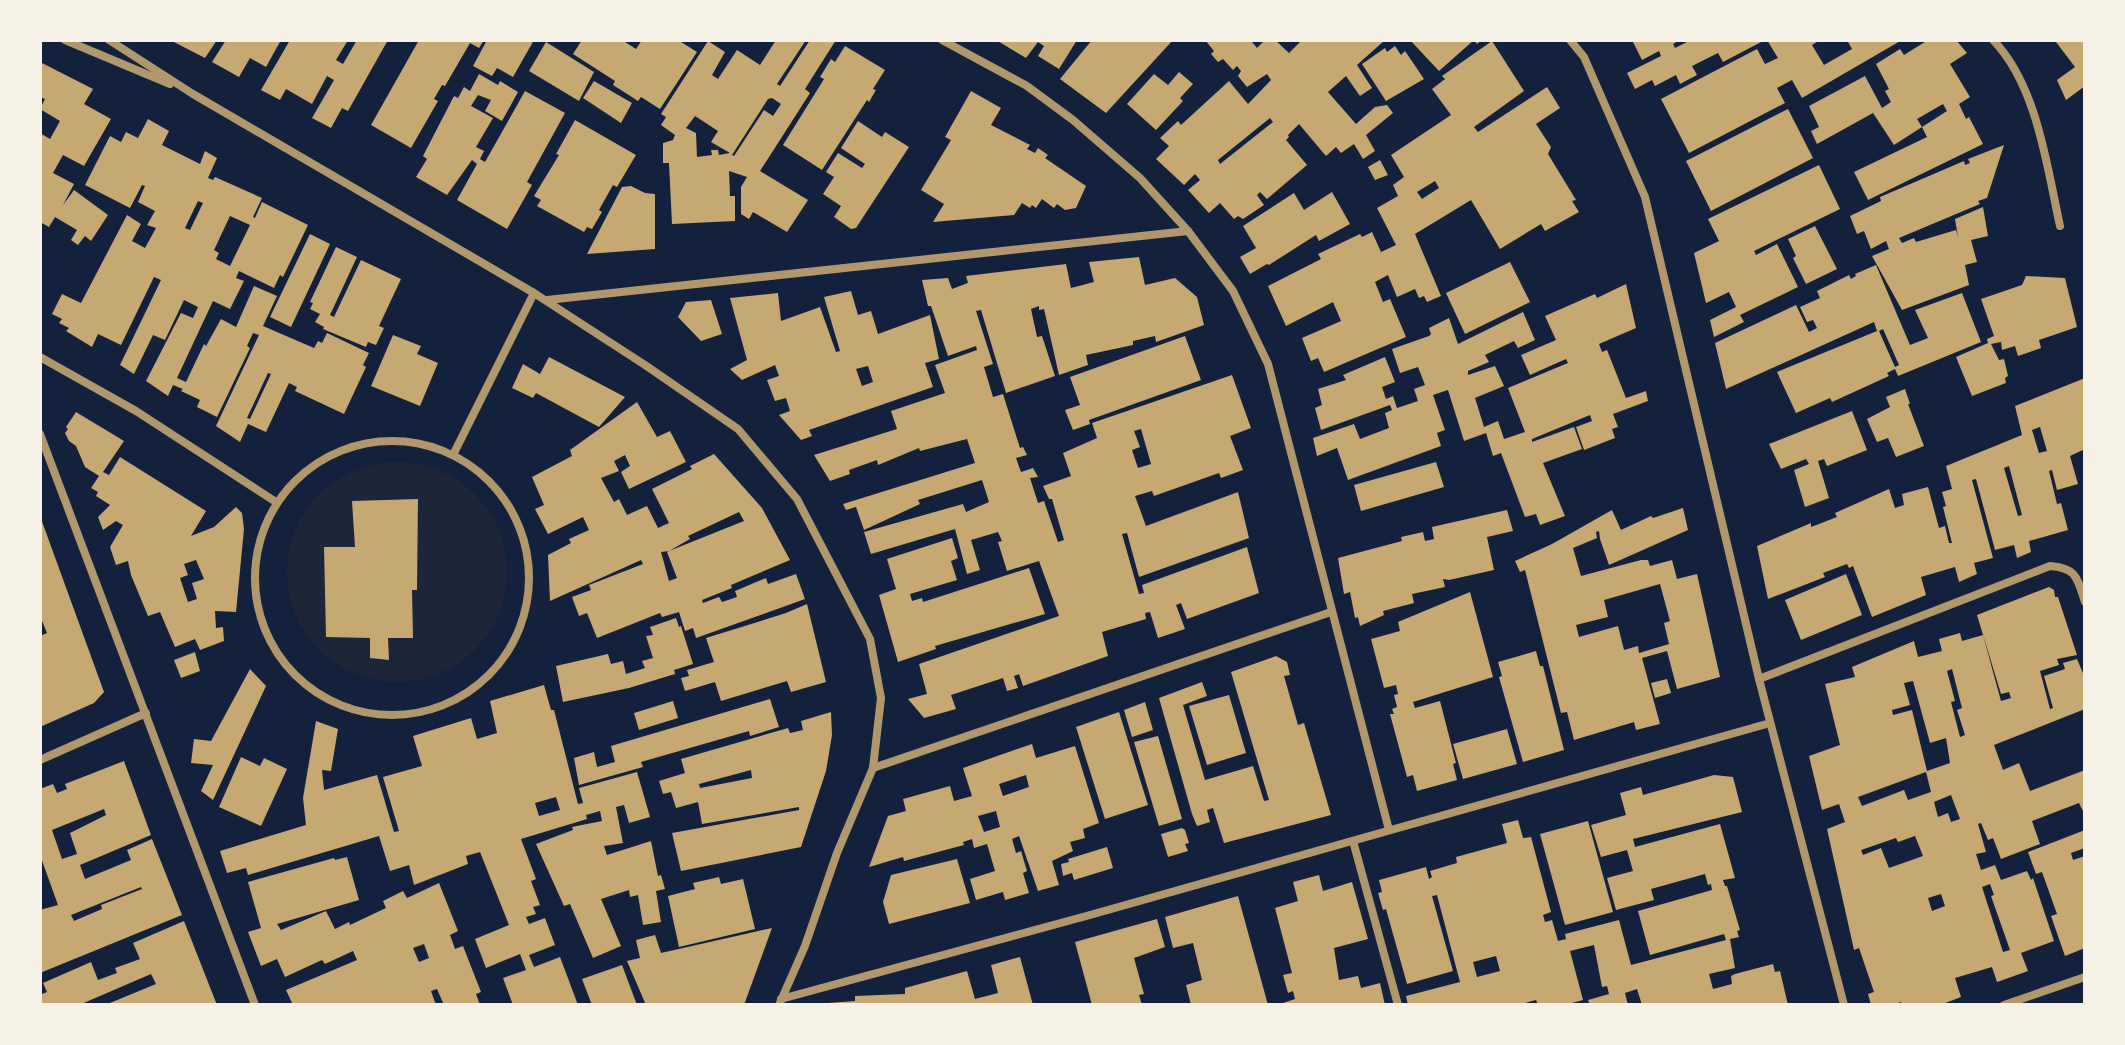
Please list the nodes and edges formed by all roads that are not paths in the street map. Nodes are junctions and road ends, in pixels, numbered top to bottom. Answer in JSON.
{"nodes":[{"id":1,"x":65,"y":40,"type":"edge"},
{"id":2,"x":109,"y":40,"type":"edge"},
{"id":3,"x":942,"y":40,"type":"edge"},
{"id":4,"x":1570,"y":40,"type":"edge"},
{"id":5,"x":1993,"y":40,"type":"edge"},
{"id":6,"x":193,"y":94,"type":"junction"},
{"id":7,"x":2060,"y":226,"type":"dead end"},
{"id":8,"x":1188,"y":231,"type":"junction"},
{"id":9,"x":534,"y":293,"type":"junction"},
{"id":10,"x":546,"y":300,"type":"junction"},
{"id":11,"x":40,"y":357,"type":"edge"},
{"id":12,"x":40,"y":434,"type":"edge"},
{"id":13,"x":454,"y":453,"type":"junction"},
{"id":14,"x":276,"y":502,"type":"junction"},
{"id":15,"x":2085,"y":602,"type":"edge"},
{"id":16,"x":1331,"y":612,"type":"junction"},
{"id":17,"x":1759,"y":679,"type":"junction"},
{"id":18,"x":146,"y":713,"type":"junction"},
{"id":19,"x":1770,"y":723,"type":"junction"},
{"id":20,"x":40,"y":760,"type":"edge"},
{"id":21,"x":873,"y":768,"type":"junction"},
{"id":22,"x":1389,"y":830,"type":"junction"},
{"id":23,"x":1353,"y":841,"type":"junction"},
{"id":24,"x":2085,"y":977,"type":"edge"},
{"id":25,"x":780,"y":1002,"type":"edge"},
{"id":26,"x":255,"y":1005,"type":"edge"},
{"id":27,"x":1398,"y":1005,"type":"edge"},
{"id":28,"x":1844,"y":1005,"type":"edge"},
{"id":29,"x":2004,"y":1005,"type":"edge"}],
"edges":[{"from":1,"to":6,"type":"street"},
{"from":2,"to":6,"type":"street"},
{"from":3,"to":8,"type":"street"},
{"from":4,"to":17,"type":"street"},
{"from":5,"to":7,"type":"street"},
{"from":6,"to":9,"type":"street"},
{"from":8,"to":10,"type":"street"},
{"from":8,"to":16,"type":"street"},
{"from":9,"to":10,"type":"street"},
{"from":9,"to":13,"type":"street"},
{"from":10,"to":21,"type":"street"},
{"from":11,"to":14,"type":"street"},
{"from":12,"to":18,"type":"street"},
{"from":13,"to":14,"type":"street"},
{"from":13,"to":14,"type":"street"},
{"from":15,"to":17,"type":"street"},
{"from":16,"to":21,"type":"street"},
{"from":16,"to":22,"type":"street"},
{"from":17,"to":19,"type":"street"},
{"from":18,"to":20,"type":"street"},
{"from":18,"to":26,"type":"street"},
{"from":19,"to":22,"type":"street"},
{"from":19,"to":28,"type":"street"},
{"from":21,"to":25,"type":"street"},
{"from":22,"to":23,"type":"street"},
{"from":23,"to":25,"type":"street"},
{"from":23,"to":27,"type":"street"},
{"from":24,"to":29,"type":"street"}]}
